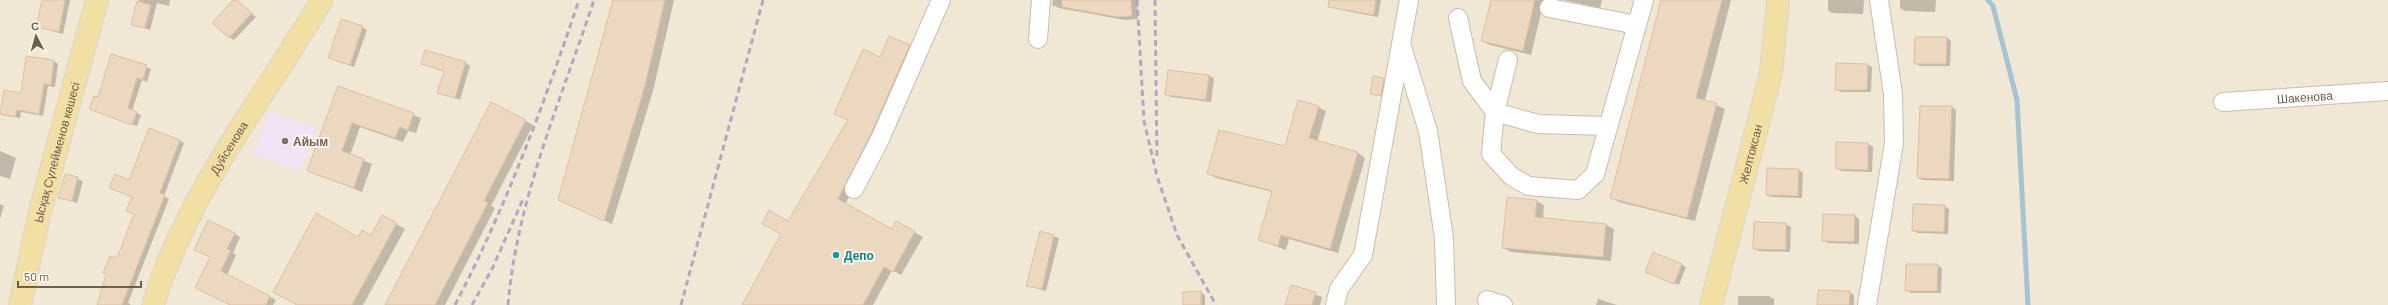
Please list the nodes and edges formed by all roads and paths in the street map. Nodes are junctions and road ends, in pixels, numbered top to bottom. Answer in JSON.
{"nodes":[{"id":1,"x":97,"y":0,"type":"edge"},
{"id":2,"x":322,"y":0,"type":"edge"},
{"id":3,"x":941,"y":0,"type":"edge"},
{"id":4,"x":1040,"y":0,"type":"edge"},
{"id":5,"x":1409,"y":0,"type":"edge"},
{"id":6,"x":1644,"y":0,"type":"edge"},
{"id":7,"x":1778,"y":0,"type":"edge"},
{"id":8,"x":1879,"y":0,"type":"edge"},
{"id":9,"x":1549,"y":8,"type":"dead end"},
{"id":10,"x":1458,"y":18,"type":"dead end"},
{"id":11,"x":1637,"y":25,"type":"junction"},
{"id":12,"x":1038,"y":39,"type":"dead end"},
{"id":13,"x":1401,"y":44,"type":"junction"},
{"id":14,"x":1508,"y":60,"type":"dead end"},
{"id":15,"x":2388,"y":92,"type":"edge"},
{"id":16,"x":2222,"y":102,"type":"dead end"},
{"id":17,"x":1495,"y":112,"type":"junction"},
{"id":18,"x":1608,"y":126,"type":"junction"},
{"id":19,"x":854,"y":189,"type":"dead end"},
{"id":20,"x":20,"y":305,"type":"edge"},
{"id":21,"x":153,"y":305,"type":"edge"},
{"id":22,"x":1335,"y":305,"type":"edge"},
{"id":23,"x":1446,"y":305,"type":"edge"},
{"id":24,"x":1711,"y":305,"type":"edge"},
{"id":25,"x":1867,"y":305,"type":"edge"}],
"edges":[{"from":1,"to":20,"type":"main road","name":"Ысқақ Сүлейменов көшесі"},
{"from":2,"to":21,"type":"main road","name":"Дуйсенова"},
{"from":3,"to":19,"type":"street"},
{"from":4,"to":12,"type":"street"},
{"from":5,"to":13,"type":"street"},
{"from":6,"to":11,"type":"street"},
{"from":7,"to":24,"type":"main road","name":"Желтоксан"},
{"from":8,"to":25,"type":"street"},
{"from":9,"to":11,"type":"street"},
{"from":10,"to":17,"type":"street"},
{"from":11,"to":18,"type":"street"},
{"from":13,"to":22,"type":"street"},
{"from":13,"to":23,"type":"street"},
{"from":14,"to":17,"type":"street"},
{"from":15,"to":16,"type":"street","name":"Шакенова"},
{"from":17,"to":18,"type":"street"},
{"from":17,"to":18,"type":"street"}]}
